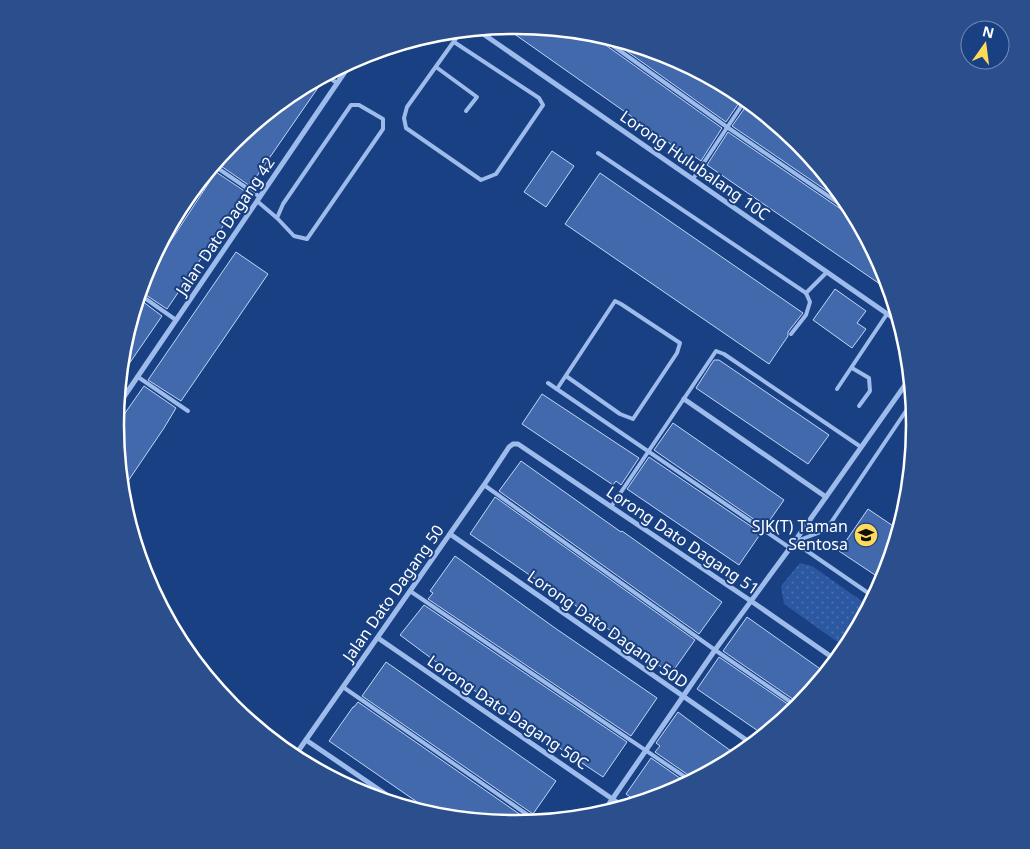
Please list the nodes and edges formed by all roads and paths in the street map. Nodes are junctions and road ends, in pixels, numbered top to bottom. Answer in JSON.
{"nodes":[{"id":1,"x":485,"y":35,"type":"edge"},
{"id":2,"x":457,"y":38,"type":"edge"},
{"id":3,"x":454,"y":42,"type":"junction"},
{"id":4,"x":614,"y":46,"type":"edge"},
{"id":5,"x":436,"y":67,"type":"junction"},
{"id":6,"x":345,"y":73,"type":"edge"},
{"id":7,"x":332,"y":79,"type":"edge"},
{"id":8,"x":338,"y":83,"type":"junction"},
{"id":9,"x":742,"y":106,"type":"edge"},
{"id":10,"x":466,"y":111,"type":"dead end"},
{"id":11,"x":727,"y":128,"type":"junction"},
{"id":12,"x":598,"y":153,"type":"dead end"},
{"id":13,"x":220,"y":169,"type":"edge"},
{"id":14,"x":693,"y":179,"type":"junction"},
{"id":15,"x":259,"y":199,"type":"junction"},
{"id":16,"x":836,"y":201,"type":"edge"},
{"id":17,"x":277,"y":218,"type":"junction"},
{"id":18,"x":827,"y":272,"type":"junction"},
{"id":19,"x":806,"y":293,"type":"junction"},
{"id":20,"x":145,"y":298,"type":"edge"},
{"id":21,"x":887,"y":314,"type":"junction"},
{"id":22,"x":890,"y":316,"type":"edge"},
{"id":23,"x":176,"y":320,"type":"junction"},
{"id":24,"x":791,"y":334,"type":"dead end"},
{"id":25,"x":852,"y":368,"type":"junction"},
{"id":26,"x":566,"y":376,"type":"junction"},
{"id":27,"x":138,"y":377,"type":"junction"},
{"id":28,"x":548,"y":384,"type":"dead end"},
{"id":29,"x":904,"y":387,"type":"edge"},
{"id":30,"x":557,"y":389,"type":"junction"},
{"id":31,"x":837,"y":389,"type":"dead end"},
{"id":32,"x":125,"y":395,"type":"edge"},
{"id":33,"x":684,"y":400,"type":"junction"},
{"id":34,"x":858,"y":406,"type":"dead end"},
{"id":35,"x":188,"y":410,"type":"dead end"},
{"id":36,"x":906,"y":412,"type":"edge"},
{"id":37,"x":513,"y":444,"type":"joint"},
{"id":38,"x":861,"y":447,"type":"junction"},
{"id":39,"x":649,"y":451,"type":"junction"},
{"id":40,"x":484,"y":486,"type":"junction"},
{"id":41,"x":826,"y":497,"type":"junction"},
{"id":42,"x":611,"y":507,"type":"junction"},
{"id":43,"x":450,"y":534,"type":"junction"},
{"id":44,"x":794,"y":542,"type":"junction"},
{"id":45,"x":790,"y":548,"type":"junction"},
{"id":46,"x":410,"y":591,"type":"junction"},
{"id":47,"x":868,"y":592,"type":"edge"},
{"id":48,"x":751,"y":601,"type":"junction"},
{"id":49,"x":378,"y":638,"type":"junction"},
{"id":50,"x":715,"y":650,"type":"junction"},
{"id":51,"x":830,"y":656,"type":"edge"},
{"id":52,"x":344,"y":687,"type":"junction"},
{"id":53,"x":683,"y":696,"type":"junction"},
{"id":54,"x":790,"y":702,"type":"edge"},
{"id":55,"x":306,"y":740,"type":"junction"},
{"id":56,"x":746,"y":740,"type":"edge"},
{"id":57,"x":299,"y":750,"type":"edge"},
{"id":58,"x":645,"y":751,"type":"junction"},
{"id":59,"x":684,"y":777,"type":"edge"},
{"id":60,"x":384,"y":793,"type":"edge"},
{"id":61,"x":612,"y":799,"type":"junction"},
{"id":62,"x":616,"y":802,"type":"edge"},
{"id":63,"x":609,"y":804,"type":"edge"},
{"id":64,"x":527,"y":815,"type":"edge"}],
"edges":[{"from":1,"to":14,"type":"street","name":"Lorong Hulubalang 10C"},
{"from":2,"to":3,"type":"lane"},
{"from":3,"to":5,"type":"lane"},
{"from":3,"to":5,"type":"lane"},
{"from":4,"to":11,"type":"lane"},
{"from":5,"to":10,"type":"lane"},
{"from":6,"to":8,"type":"street","name":"Jalan Dato Dagang 42"},
{"from":7,"to":8,"type":"lane"},
{"from":8,"to":15,"type":"street","name":"Jalan Dato Dagang 42"},
{"from":9,"to":11,"type":"lane"},
{"from":11,"to":14,"type":"lane"},
{"from":11,"to":16,"type":"lane"},
{"from":12,"to":19,"type":"lane"},
{"from":13,"to":15,"type":"lane"},
{"from":14,"to":18,"type":"street","name":"Lorong Hulubalang 10C"},
{"from":15,"to":17,"type":"lane"},
{"from":15,"to":23,"type":"street","name":"Jalan Dato Dagang 42"},
{"from":17,"to":17,"type":"lane"},
{"from":18,"to":19,"type":"lane"},
{"from":18,"to":21,"type":"street","name":"Lorong Hulubalang 10C"},
{"from":19,"to":24,"type":"lane"},
{"from":20,"to":23,"type":"lane"},
{"from":21,"to":22,"type":"street","name":"Lorong Hulubalang 10C"},
{"from":21,"to":25,"type":"lane"},
{"from":23,"to":27,"type":"street","name":"Jalan Dato Dagang 42"},
{"from":25,"to":31,"type":"lane"},
{"from":25,"to":34,"type":"lane"},
{"from":26,"to":26,"type":"lane"},
{"from":26,"to":30,"type":"lane"},
{"from":27,"to":32,"type":"street","name":"Jalan Dato Dagang 42"},
{"from":27,"to":35,"type":"lane"},
{"from":28,"to":30,"type":"lane"},
{"from":29,"to":38,"type":"street"},
{"from":30,"to":39,"type":"lane"},
{"from":33,"to":38,"type":"lane"},
{"from":33,"to":39,"type":"lane"},
{"from":33,"to":41,"type":"street"},
{"from":36,"to":44,"type":"lane"},
{"from":37,"to":40,"type":"street","name":"Jalan Dato Dagang 50"},
{"from":37,"to":42,"type":"street","name":"Lorong Dato Dagang 51"},
{"from":38,"to":41,"type":"street"},
{"from":39,"to":42,"type":"lane"},
{"from":39,"to":45,"type":"lane"},
{"from":40,"to":43,"type":"street","name":"Jalan Dato Dagang 50"},
{"from":40,"to":50,"type":"lane"},
{"from":41,"to":44,"type":"street"},
{"from":42,"to":48,"type":"street","name":"Lorong Dato Dagang 51"},
{"from":43,"to":46,"type":"street","name":"Jalan Dato Dagang 50"},
{"from":43,"to":53,"type":"street","name":"Lorong Dato Dagang 50D"},
{"from":44,"to":45,"type":"street"},
{"from":44,"to":47,"type":"lane"},
{"from":45,"to":48,"type":"street"},
{"from":46,"to":49,"type":"street","name":"Jalan Dato Dagang 50"},
{"from":46,"to":58,"type":"lane"},
{"from":48,"to":50,"type":"street"},
{"from":48,"to":51,"type":"street","name":"Lorong Dato Dagang 51"},
{"from":49,"to":52,"type":"street","name":"Jalan Dato Dagang 50"},
{"from":49,"to":61,"type":"street","name":"Lorong Dato Dagang 50C"},
{"from":50,"to":53,"type":"street"},
{"from":50,"to":54,"type":"lane"},
{"from":52,"to":55,"type":"street","name":"Jalan Dato Dagang 50"},
{"from":52,"to":64,"type":"lane"},
{"from":53,"to":56,"type":"street","name":"Lorong Dato Dagang 50D"},
{"from":53,"to":58,"type":"street"},
{"from":55,"to":57,"type":"street","name":"Jalan Dato Dagang 50"},
{"from":55,"to":60,"type":"street"},
{"from":58,"to":59,"type":"lane"},
{"from":58,"to":61,"type":"street"},
{"from":61,"to":62,"type":"street","name":"Lorong Dato Dagang 50C"},
{"from":61,"to":63,"type":"street"}]}
